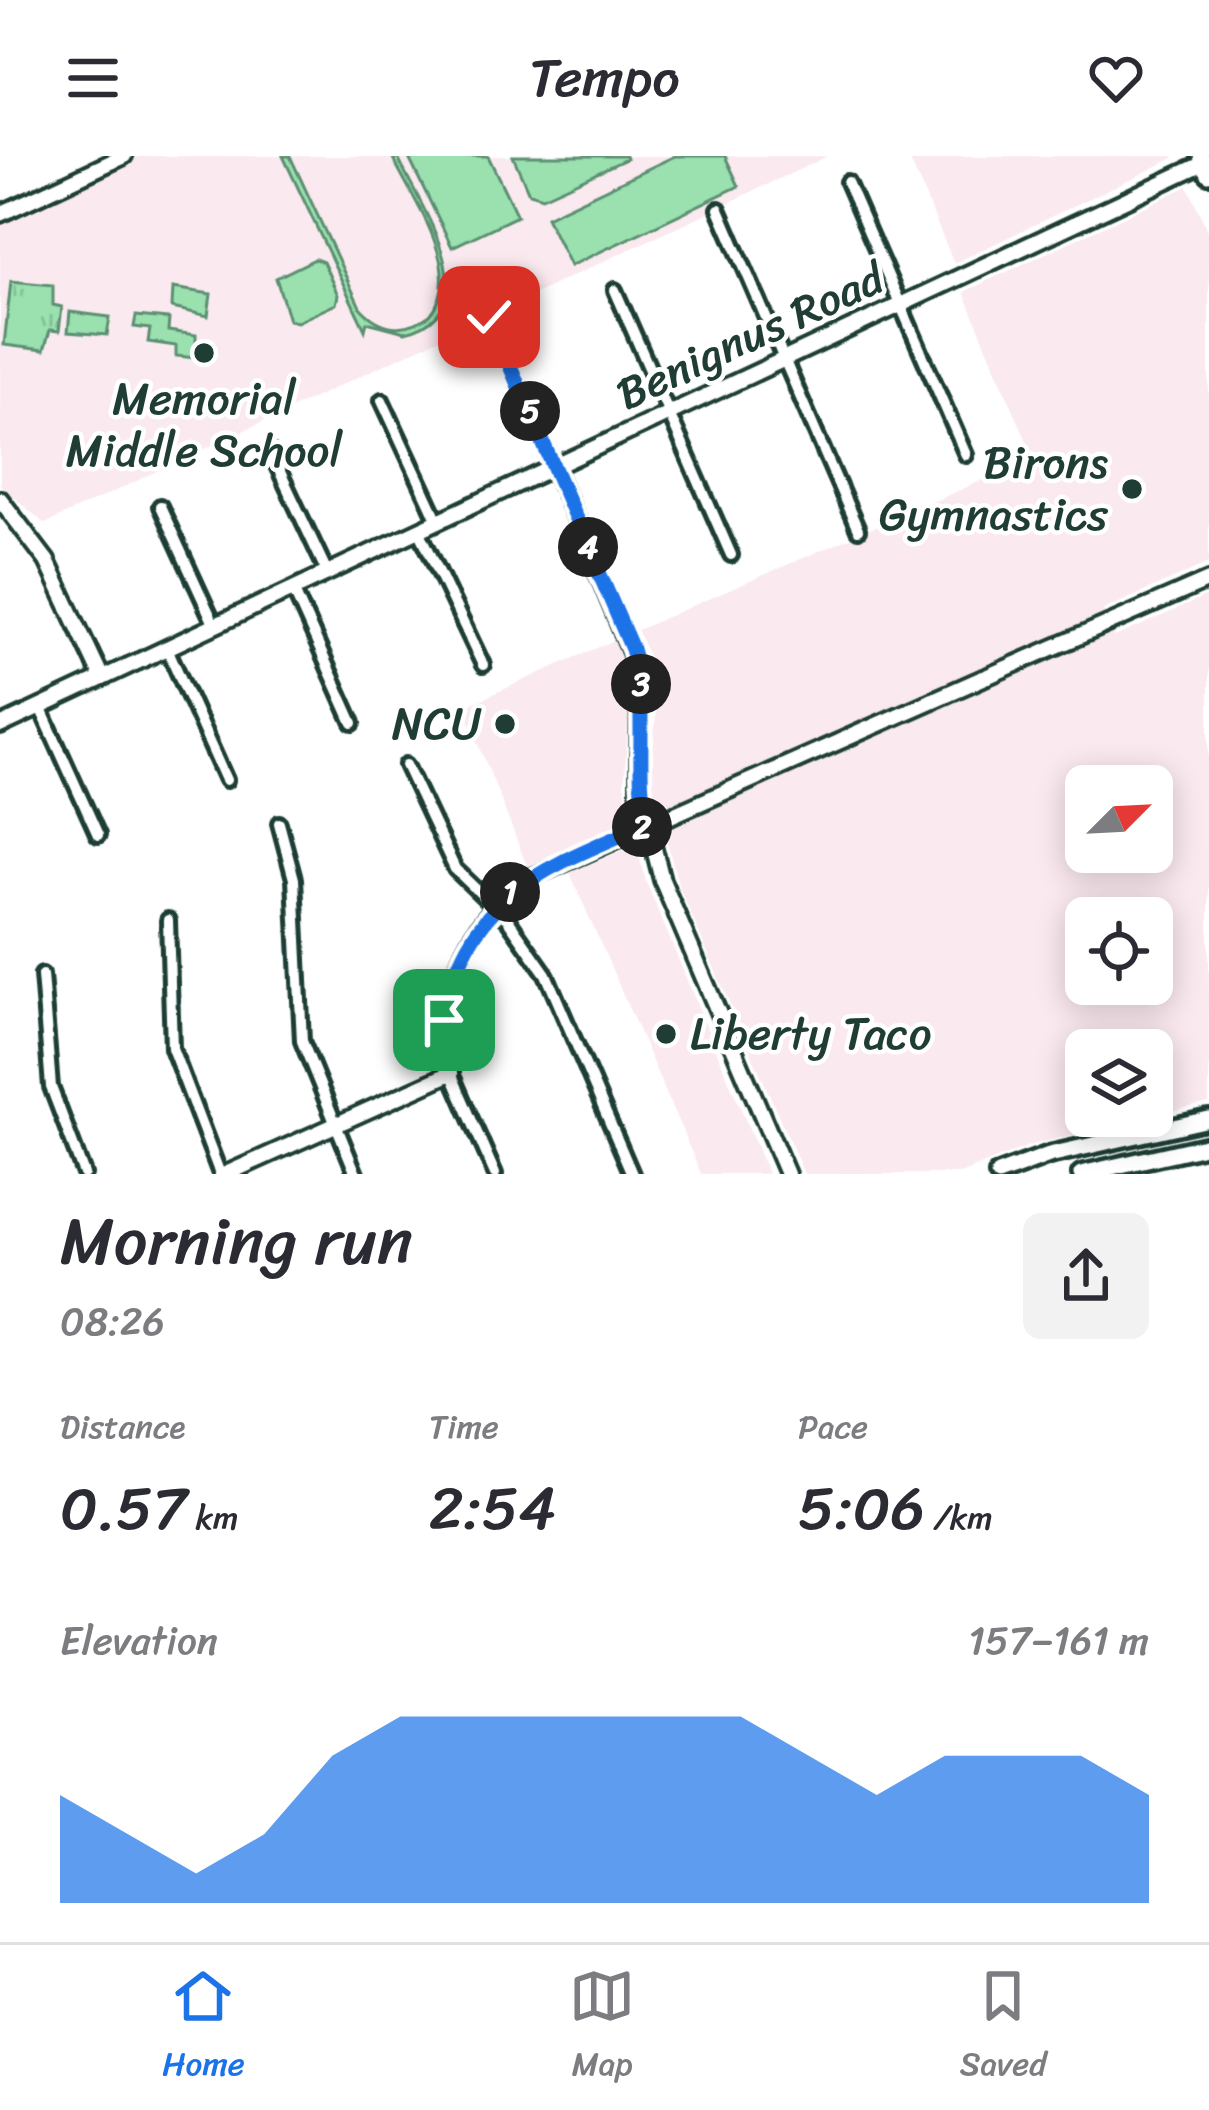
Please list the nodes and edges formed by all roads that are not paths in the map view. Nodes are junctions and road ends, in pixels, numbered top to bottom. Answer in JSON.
{"nodes":[{"id":1,"x":124,"y":156,"type":"edge"},
{"id":2,"x":1205,"y":164,"type":"edge"},
{"id":3,"x":847,"y":182,"type":"dead end"},
{"id":4,"x":719,"y":209,"type":"dead end"},
{"id":5,"x":0,"y":214,"type":"edge"},
{"id":6,"x":615,"y":290,"type":"dead end"},
{"id":7,"x":900,"y":306,"type":"junction"},
{"id":8,"x":489,"y":317,"type":"dead end"},
{"id":9,"x":785,"y":360,"type":"junction"},
{"id":10,"x":382,"y":400,"type":"dead end"},
{"id":11,"x":669,"y":413,"type":"junction"},
{"id":12,"x":271,"y":453,"type":"dead end"},
{"id":13,"x":966,"y":454,"type":"dead end"},
{"id":14,"x":554,"y":467,"type":"junction"},
{"id":15,"x":0,"y":500,"type":"edge"},
{"id":16,"x":160,"y":506,"type":"dead end"},
{"id":17,"x":438,"y":521,"type":"junction"},
{"id":18,"x":419,"y":530,"type":"junction"},
{"id":19,"x":858,"y":530,"type":"dead end"},
{"id":20,"x":731,"y":555,"type":"dead end"},
{"id":21,"x":328,"y":572,"type":"junction"},
{"id":22,"x":1209,"y":580,"type":"edge"},
{"id":23,"x":293,"y":589,"type":"junction"},
{"id":24,"x":215,"y":626,"type":"junction"},
{"id":25,"x":166,"y":649,"type":"junction"},
{"id":26,"x":483,"y":665,"type":"dead end"},
{"id":27,"x":102,"y":678,"type":"junction"},
{"id":28,"x":40,"y":707,"type":"junction"},
{"id":29,"x":353,"y":723,"type":"dead end"},
{"id":30,"x":0,"y":726,"type":"edge"},
{"id":31,"x":406,"y":765,"type":"dead end"},
{"id":32,"x":226,"y":779,"type":"dead end"},
{"id":33,"x":279,"y":823,"type":"dead end"},
{"id":34,"x":647,"y":824,"type":"junction"},
{"id":35,"x":98,"y":836,"type":"dead end"},
{"id":36,"x":492,"y":907,"type":"junction"},
{"id":37,"x":168,"y":920,"type":"dead end"},
{"id":38,"x":42,"y":975,"type":"dead end"},
{"id":39,"x":451,"y":1073,"type":"junction"},
{"id":40,"x":1209,"y":1119,"type":"edge"},
{"id":41,"x":334,"y":1124,"type":"junction"},
{"id":42,"x":1209,"y":1145,"type":"edge"},
{"id":43,"x":84,"y":1174,"type":"edge"},
{"id":44,"x":223,"y":1174,"type":"edge"},
{"id":45,"x":356,"y":1174,"type":"edge"},
{"id":46,"x":495,"y":1174,"type":"edge"},
{"id":47,"x":632,"y":1174,"type":"edge"},
{"id":48,"x":787,"y":1174,"type":"edge"},
{"id":49,"x":998,"y":1174,"type":"edge"},
{"id":50,"x":1081,"y":1174,"type":"edge"}],
"edges":[{"from":1,"to":5,"type":"street"},
{"from":2,"to":7,"type":"street","name":"Benignus Road"},
{"from":3,"to":7,"type":"street"},
{"from":4,"to":9,"type":"street"},
{"from":6,"to":11,"type":"street"},
{"from":7,"to":9,"type":"street","name":"Benignus Road"},
{"from":7,"to":13,"type":"street"},
{"from":8,"to":14,"type":"street"},
{"from":9,"to":11,"type":"street","name":"Benignus Road"},
{"from":9,"to":19,"type":"street"},
{"from":10,"to":17,"type":"street"},
{"from":11,"to":14,"type":"street","name":"Benignus Road"},
{"from":11,"to":20,"type":"street"},
{"from":12,"to":21,"type":"street"},
{"from":14,"to":17,"type":"street","name":"Benignus Road"},
{"from":14,"to":34,"type":"street"},
{"from":15,"to":27,"type":"street"},
{"from":16,"to":24,"type":"street"},
{"from":17,"to":18,"type":"street","name":"Benignus Road"},
{"from":18,"to":21,"type":"street","name":"Benignus Road"},
{"from":18,"to":26,"type":"street"},
{"from":21,"to":23,"type":"street","name":"Benignus Road"},
{"from":22,"to":34,"type":"street"},
{"from":23,"to":24,"type":"street","name":"Benignus Road"},
{"from":23,"to":29,"type":"street"},
{"from":24,"to":25,"type":"street","name":"Benignus Road"},
{"from":25,"to":27,"type":"street","name":"Benignus Road"},
{"from":25,"to":32,"type":"street"},
{"from":27,"to":28,"type":"street","name":"Benignus Road"},
{"from":28,"to":30,"type":"street","name":"Benignus Road"},
{"from":28,"to":35,"type":"street"},
{"from":31,"to":36,"type":"street"},
{"from":33,"to":41,"type":"street"},
{"from":34,"to":36,"type":"street"},
{"from":34,"to":48,"type":"street"},
{"from":36,"to":39,"type":"street"},
{"from":36,"to":47,"type":"street"},
{"from":37,"to":44,"type":"street"},
{"from":38,"to":43,"type":"street"},
{"from":39,"to":41,"type":"street"},
{"from":39,"to":46,"type":"street"},
{"from":40,"to":49,"type":"main road"},
{"from":41,"to":44,"type":"street"},
{"from":41,"to":45,"type":"street"},
{"from":42,"to":50,"type":"main road"}]}
